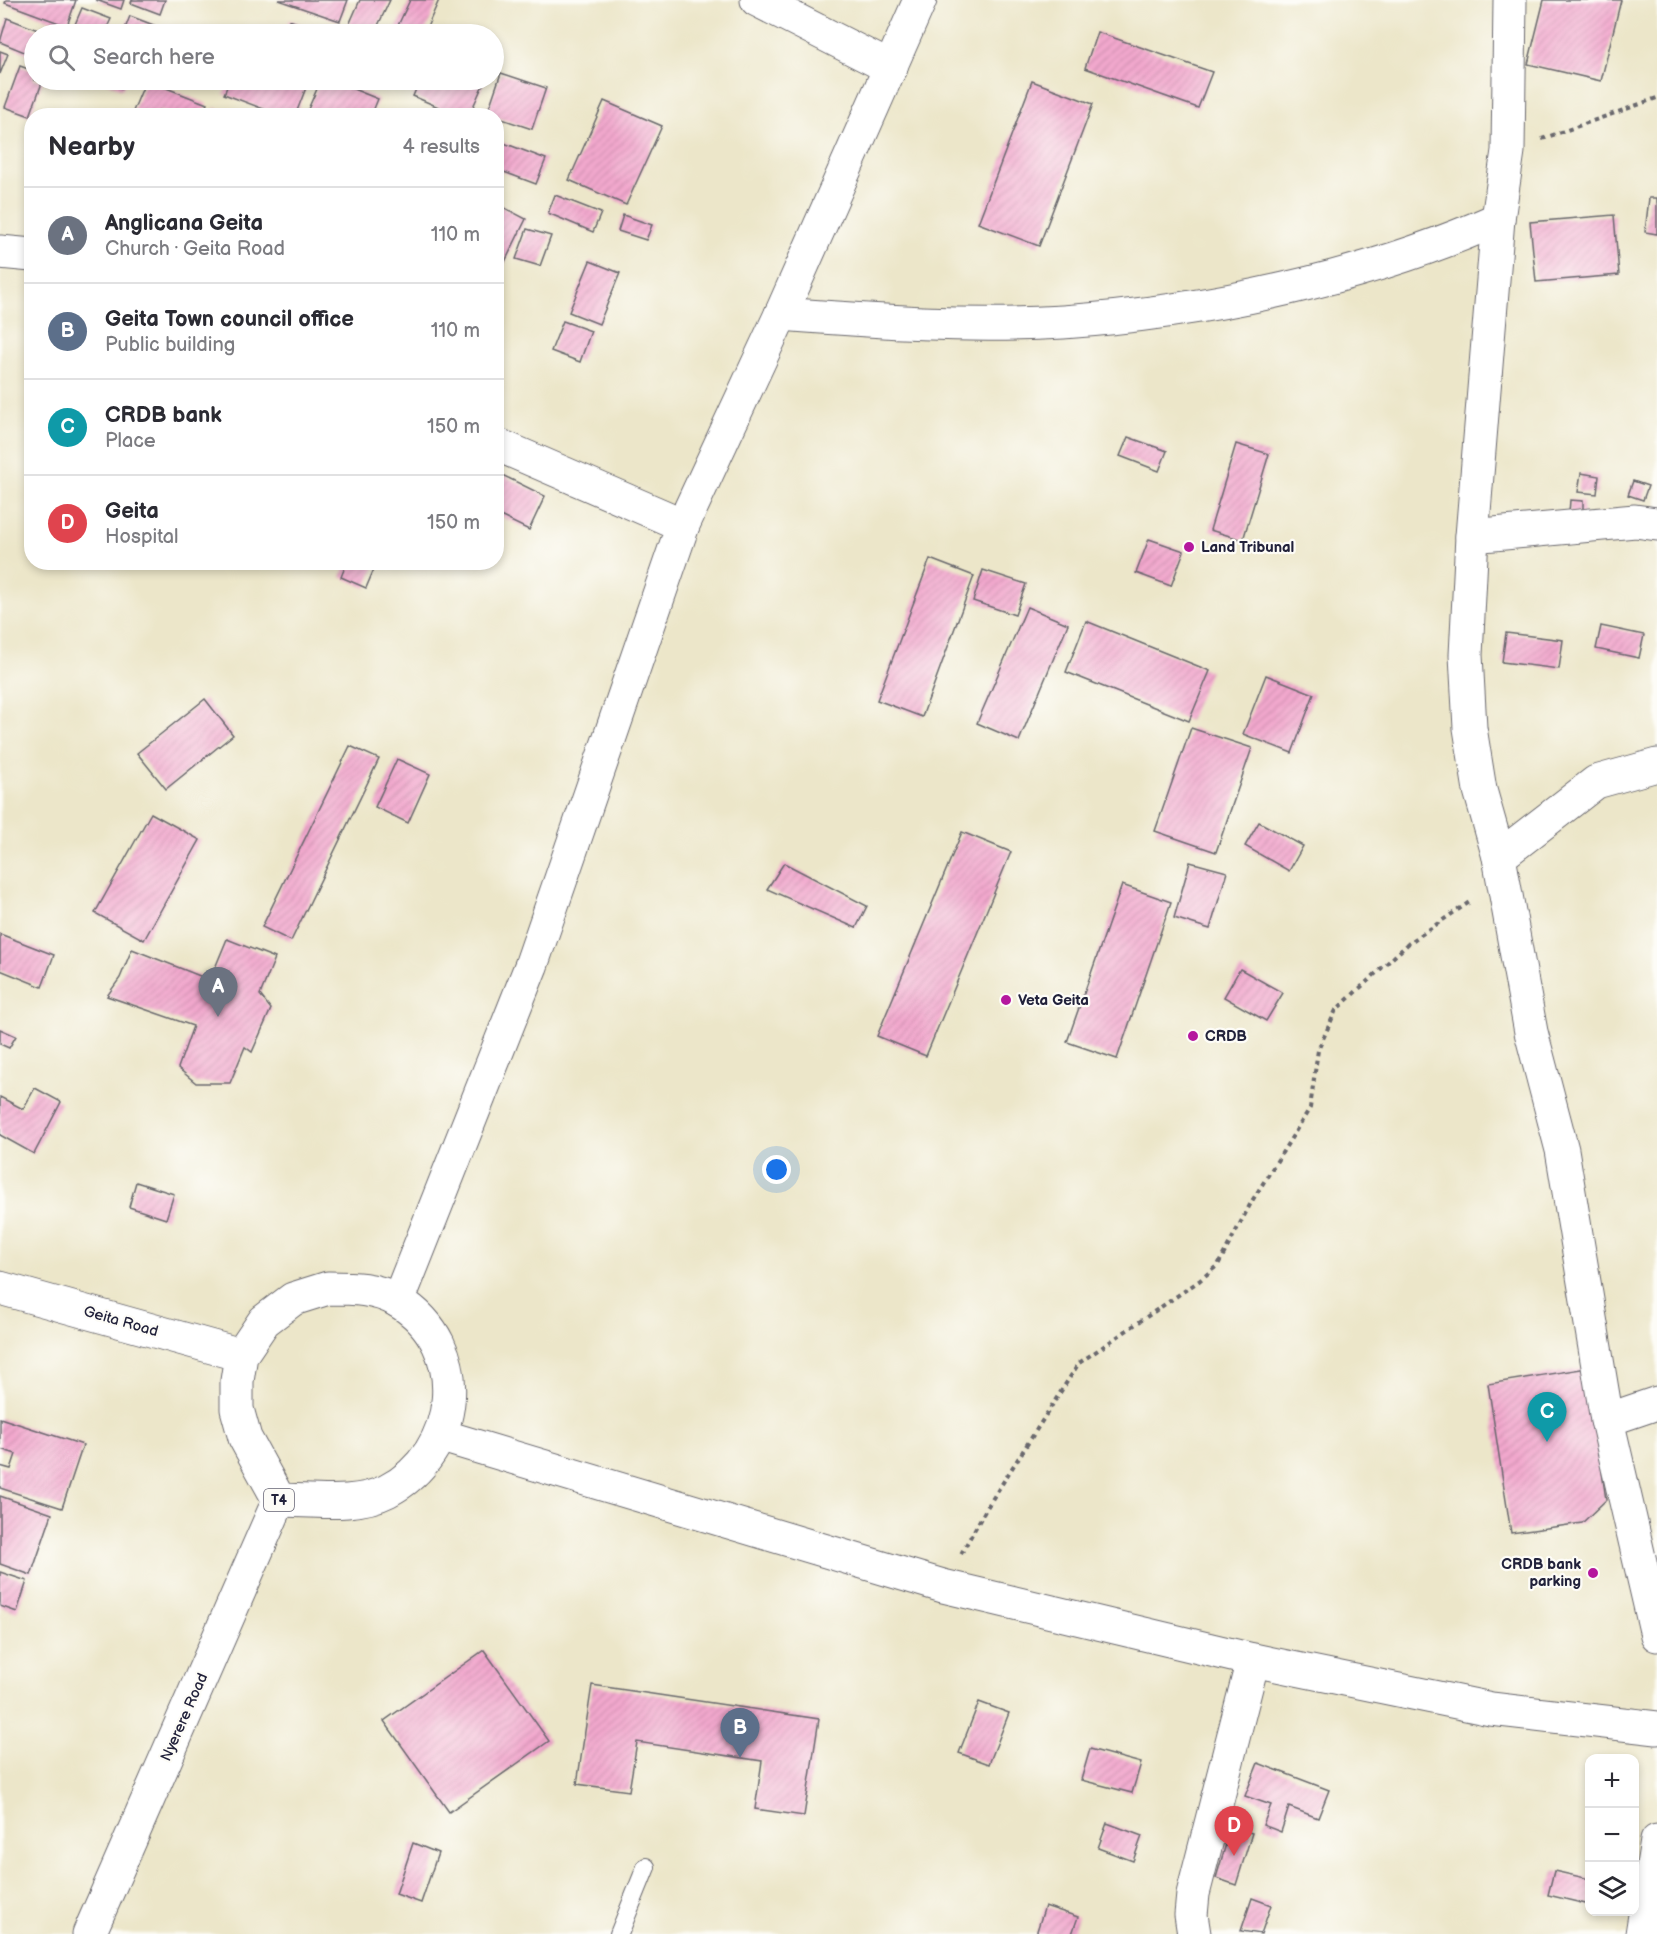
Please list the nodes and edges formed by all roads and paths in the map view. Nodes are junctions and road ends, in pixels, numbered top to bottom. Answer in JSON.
{"nodes":[{"id":1,"x":757,"y":0,"type":"edge"},
{"id":2,"x":920,"y":0,"type":"edge"},
{"id":3,"x":1510,"y":0,"type":"edge"},
{"id":4,"x":891,"y":68,"type":"junction"},
{"id":5,"x":1657,"y":98,"type":"edge"},
{"id":6,"x":1508,"y":151,"type":"junction"},
{"id":7,"x":1498,"y":219,"type":"junction"},
{"id":8,"x":0,"y":252,"type":"edge"},
{"id":9,"x":24,"y":254,"type":"edge"},
{"id":10,"x":781,"y":314,"type":"junction"},
{"id":11,"x":504,"y":447,"type":"edge"},
{"id":12,"x":1657,"y":524,"type":"edge"},
{"id":13,"x":683,"y":525,"type":"junction"},
{"id":14,"x":1472,"y":536,"type":"junction"},
{"id":15,"x":1657,"y":765,"type":"edge"},
{"id":16,"x":1501,"y":869,"type":"junction"},
{"id":17,"x":0,"y":1288,"type":"edge"},
{"id":18,"x":398,"y":1301,"type":"junction"},
{"id":19,"x":241,"y":1355,"type":"junction"},
{"id":20,"x":1657,"y":1403,"type":"edge"},
{"id":21,"x":1607,"y":1420,"type":"junction"},
{"id":22,"x":442,"y":1436,"type":"junction"},
{"id":23,"x":279,"y":1500,"type":"junction"},
{"id":24,"x":943,"y":1587,"type":"junction"},
{"id":25,"x":1657,"y":1635,"type":"edge"},
{"id":26,"x":1253,"y":1660,"type":"junction"},
{"id":27,"x":1657,"y":1728,"type":"edge"},
{"id":28,"x":1657,"y":1841,"type":"edge"},
{"id":29,"x":646,"y":1868,"type":"dead end"},
{"id":30,"x":89,"y":1934,"type":"edge"},
{"id":31,"x":619,"y":1934,"type":"edge"},
{"id":32,"x":1194,"y":1934,"type":"edge"},
{"id":33,"x":1642,"y":1934,"type":"edge"}],
"edges":[{"from":1,"to":4,"type":"main road"},
{"from":2,"to":4,"type":"main road"},
{"from":3,"to":6,"type":"main road"},
{"from":4,"to":10,"type":"main road"},
{"from":5,"to":6,"type":"path"},
{"from":6,"to":7,"type":"main road"},
{"from":7,"to":10,"type":"main road"},
{"from":7,"to":14,"type":"main road"},
{"from":8,"to":9,"type":"main road"},
{"from":10,"to":13,"type":"main road"},
{"from":11,"to":13,"type":"main road"},
{"from":12,"to":14,"type":"main road"},
{"from":13,"to":18,"type":"main road"},
{"from":14,"to":16,"type":"main road"},
{"from":15,"to":16,"type":"main road"},
{"from":16,"to":21,"type":"main road"},
{"from":16,"to":24,"type":"path"},
{"from":17,"to":19,"type":"main road","name":"Geita Road"},
{"from":18,"to":19,"type":"main road","number":"T4"},
{"from":18,"to":22,"type":"main road","number":"T4"},
{"from":19,"to":23,"type":"main road","number":"T4"},
{"from":20,"to":21,"type":"main road"},
{"from":21,"to":25,"type":"main road"},
{"from":22,"to":23,"type":"main road","number":"T4"},
{"from":22,"to":24,"type":"main road"},
{"from":23,"to":30,"type":"main road","name":"Nyerere Road","number":"T4"},
{"from":24,"to":26,"type":"main road"},
{"from":26,"to":27,"type":"main road"},
{"from":26,"to":32,"type":"main road"},
{"from":28,"to":33,"type":"main road"},
{"from":29,"to":31,"type":"lane"}]}
